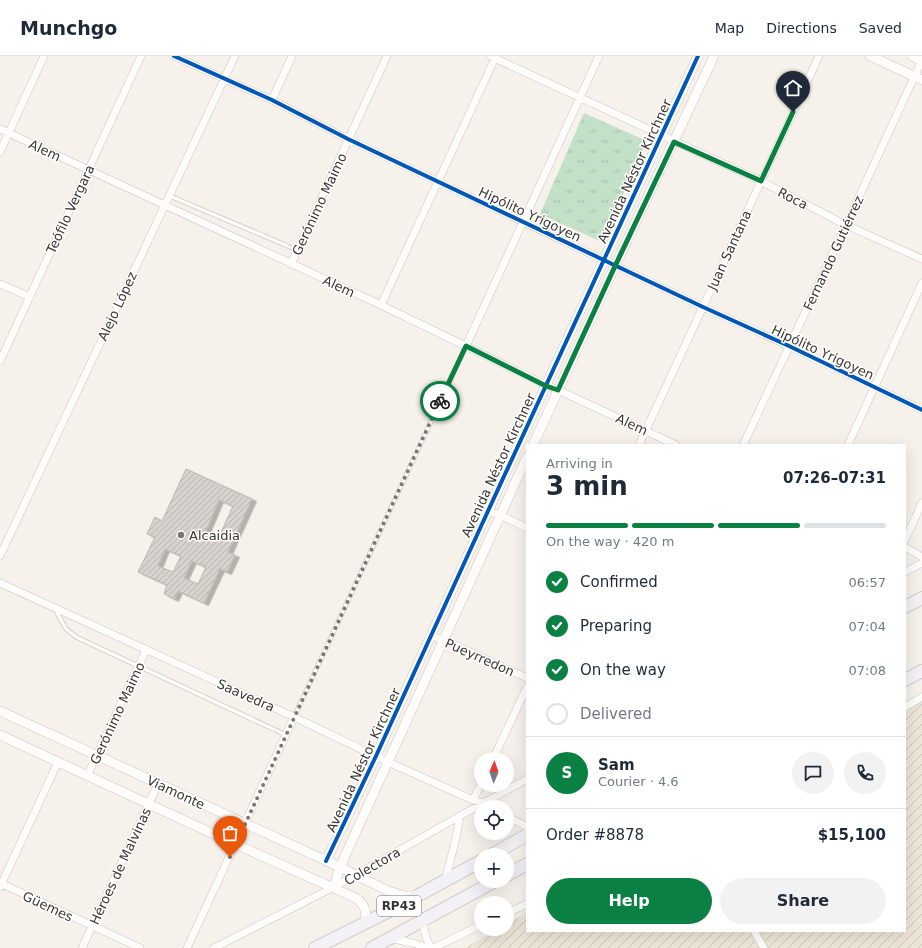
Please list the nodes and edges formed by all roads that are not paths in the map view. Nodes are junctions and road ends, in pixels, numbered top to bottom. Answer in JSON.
{"nodes":[{"id":1,"x":44,"y":56,"type":"edge"},
{"id":2,"x":141,"y":56,"type":"edge"},
{"id":3,"x":174,"y":56,"type":"edge"},
{"id":4,"x":235,"y":56,"type":"edge"},
{"id":5,"x":292,"y":56,"type":"edge"},
{"id":6,"x":387,"y":56,"type":"edge"},
{"id":7,"x":599,"y":56,"type":"edge"},
{"id":8,"x":698,"y":56,"type":"edge"},
{"id":9,"x":714,"y":56,"type":"edge"},
{"id":10,"x":819,"y":56,"type":"edge"},
{"id":11,"x":870,"y":56,"type":"edge"},
{"id":12,"x":912,"y":56,"type":"edge"},
{"id":13,"x":494,"y":57,"type":"edge"},
{"id":14,"x":922,"y":60,"type":"edge"},
{"id":15,"x":918,"y":78,"type":"edge"},
{"id":16,"x":224,"y":79,"type":"junction"},
{"id":17,"x":580,"y":98,"type":"junction"},
{"id":18,"x":272,"y":100,"type":"junction"},
{"id":19,"x":0,"y":129,"type":"edge"},
{"id":20,"x":9,"y":133,"type":"junction"},
{"id":21,"x":662,"y":136,"type":"junction"},
{"id":22,"x":348,"y":139,"type":"junction"},
{"id":23,"x":674,"y":142,"type":"junction"},
{"id":24,"x":0,"y":152,"type":"edge"},
{"id":25,"x":88,"y":170,"type":"junction"},
{"id":26,"x":438,"y":181,"type":"junction"},
{"id":27,"x":761,"y":181,"type":"junction"},
{"id":28,"x":169,"y":195,"type":"junction"},
{"id":29,"x":164,"y":205,"type":"junction"},
{"id":30,"x":523,"y":221,"type":"junction"},
{"id":31,"x":846,"y":225,"type":"junction"},
{"id":32,"x":297,"y":250,"type":"junction"},
{"id":33,"x":922,"y":259,"type":"edge"},
{"id":34,"x":604,"y":260,"type":"junction"},
{"id":35,"x":291,"y":264,"type":"junction"},
{"id":36,"x":616,"y":264,"type":"junction"},
{"id":37,"x":922,"y":283,"type":"edge"},
{"id":38,"x":0,"y":284,"type":"edge"},
{"id":39,"x":30,"y":297,"type":"junction"},
{"id":40,"x":381,"y":305,"type":"junction"},
{"id":41,"x":703,"y":306,"type":"junction"},
{"id":42,"x":466,"y":346,"type":"junction"},
{"id":43,"x":789,"y":346,"type":"junction"},
{"id":44,"x":0,"y":361,"type":"edge"},
{"id":45,"x":546,"y":386,"type":"junction"},
{"id":46,"x":874,"y":387,"type":"junction"},
{"id":47,"x":558,"y":390,"type":"junction"},
{"id":48,"x":922,"y":410,"type":"edge"},
{"id":49,"x":646,"y":431,"type":"junction"},
{"id":50,"x":532,"y":444,"type":"edge"},
{"id":51,"x":640,"y":444,"type":"edge"},
{"id":52,"x":674,"y":444,"type":"edge"},
{"id":53,"x":743,"y":444,"type":"edge"},
{"id":54,"x":848,"y":444,"type":"edge"},
{"id":55,"x":526,"y":459,"type":"edge"},
{"id":56,"x":922,"y":504,"type":"edge"},
{"id":57,"x":488,"y":511,"type":"junction"},
{"id":58,"x":500,"y":515,"type":"junction"},
{"id":59,"x":526,"y":528,"type":"edge"},
{"id":60,"x":906,"y":538,"type":"edge"},
{"id":61,"x":906,"y":549,"type":"edge"},
{"id":62,"x":0,"y":556,"type":"edge"},
{"id":63,"x":922,"y":557,"type":"edge"},
{"id":64,"x":922,"y":563,"type":"edge"},
{"id":65,"x":906,"y":571,"type":"edge"},
{"id":66,"x":0,"y":583,"type":"edge"},
{"id":67,"x":922,"y":598,"type":"edge"},
{"id":68,"x":906,"y":606,"type":"edge"},
{"id":69,"x":55,"y":608,"type":"junction"},
{"id":70,"x":432,"y":636,"type":"junction"},
{"id":71,"x":444,"y":640,"type":"junction"},
{"id":72,"x":146,"y":650,"type":"junction"},
{"id":73,"x":138,"y":666,"type":"junction"},
{"id":74,"x":922,"y":671,"type":"edge"},
{"id":75,"x":526,"y":678,"type":"edge"},
{"id":76,"x":906,"y":679,"type":"edge"},
{"id":77,"x":526,"y":688,"type":"edge"},
{"id":78,"x":922,"y":697,"type":"edge"},
{"id":79,"x":906,"y":705,"type":"edge"},
{"id":80,"x":0,"y":711,"type":"edge"},
{"id":81,"x":294,"y":717,"type":"junction"},
{"id":82,"x":0,"y":735,"type":"edge"},
{"id":83,"x":286,"y":735,"type":"junction"},
{"id":84,"x":496,"y":752,"type":"edge"},
{"id":85,"x":97,"y":756,"type":"junction"},
{"id":86,"x":376,"y":756,"type":"junction"},
{"id":87,"x":58,"y":762,"type":"junction"},
{"id":88,"x":388,"y":762,"type":"junction"},
{"id":89,"x":87,"y":776,"type":"junction"},
{"id":90,"x":526,"y":780,"type":"edge"},
{"id":91,"x":158,"y":784,"type":"junction"},
{"id":92,"x":477,"y":792,"type":"edge"},
{"id":93,"x":473,"y":800,"type":"joint"},
{"id":94,"x":488,"y":800,"type":"edge"},
{"id":95,"x":148,"y":804,"type":"junction"},
{"id":96,"x":474,"y":808,"type":"edge"},
{"id":97,"x":460,"y":816,"type":"junction"},
{"id":98,"x":514,"y":820,"type":"edge"},
{"id":99,"x":245,"y":824,"type":"junction"},
{"id":100,"x":526,"y":826,"type":"edge"},
{"id":101,"x":526,"y":835,"type":"edge"},
{"id":102,"x":236,"y":844,"type":"junction"},
{"id":103,"x":503,"y":848,"type":"edge"},
{"id":104,"x":326,"y":861,"type":"junction"},
{"id":105,"x":474,"y":865,"type":"edge"},
{"id":106,"x":526,"y":865,"type":"edge"},
{"id":107,"x":340,"y":867,"type":"junction"},
{"id":108,"x":514,"y":871,"type":"edge"},
{"id":109,"x":356,"y":875,"type":"junction"},
{"id":110,"x":445,"y":881,"type":"junction"},
{"id":111,"x":1,"y":885,"type":"edge"},
{"id":112,"x":334,"y":887,"type":"junction"},
{"id":113,"x":482,"y":888,"type":"edge"},
{"id":114,"x":418,"y":896,"type":"junction"},
{"id":115,"x":526,"y":904,"type":"edge"},
{"id":116,"x":514,"y":910,"type":"edge"},
{"id":117,"x":424,"y":920,"type":"junction"},
{"id":118,"x":366,"y":923,"type":"junction"},
{"id":119,"x":92,"y":926,"type":"junction"},
{"id":120,"x":474,"y":928,"type":"edge"},
{"id":121,"x":755,"y":932,"type":"edge"},
{"id":122,"x":390,"y":938,"type":"junction"},
{"id":123,"x":82,"y":948,"type":"edge"},
{"id":124,"x":140,"y":948,"type":"edge"},
{"id":125,"x":187,"y":948,"type":"edge"},
{"id":126,"x":214,"y":948,"type":"edge"},
{"id":127,"x":315,"y":948,"type":"edge"},
{"id":128,"x":372,"y":948,"type":"edge"},
{"id":129,"x":431,"y":948,"type":"edge"},
{"id":130,"x":764,"y":948,"type":"edge"}],
"edges":[{"from":1,"to":20,"type":"street"},
{"from":2,"to":25,"type":"street","name":"Teófilo Vergara"},
{"from":3,"to":16,"type":"street","name":"Hipólito Yrigoyen"},
{"from":4,"to":16,"type":"street","name":"Alejo López"},
{"from":5,"to":18,"type":"street"},
{"from":6,"to":22,"type":"street","name":"Gerónimo Maimo"},
{"from":7,"to":17,"type":"street"},
{"from":8,"to":21,"type":"street","name":"Avenida Néstor Kirchner"},
{"from":9,"to":23,"type":"street","name":"Avenida Néstor Kirchner"},
{"from":10,"to":27,"type":"street","name":"Juan Santana"},
{"from":11,"to":15,"type":"street"},
{"from":12,"to":14,"type":"street"},
{"from":13,"to":17,"type":"street","name":"Roca"},
{"from":13,"to":26,"type":"street"},
{"from":14,"to":15,"type":"street","name":"Fernando Gutiérrez"},
{"from":15,"to":31,"type":"street","name":"Fernando Gutiérrez"},
{"from":16,"to":18,"type":"street","name":"Hipólito Yrigoyen"},
{"from":16,"to":28,"type":"street","name":"Alejo López"},
{"from":17,"to":21,"type":"street","name":"Roca"},
{"from":17,"to":30,"type":"street"},
{"from":18,"to":22,"type":"street","name":"Hipólito Yrigoyen"},
{"from":19,"to":20,"type":"street","name":"Alem"},
{"from":20,"to":24,"type":"street"},
{"from":20,"to":25,"type":"street","name":"Alem"},
{"from":21,"to":23,"type":"street","name":"Roca"},
{"from":21,"to":34,"type":"street","name":"Avenida Néstor Kirchner"},
{"from":22,"to":26,"type":"street","name":"Hipólito Yrigoyen"},
{"from":22,"to":32,"type":"street","name":"Gerónimo Maimo"},
{"from":23,"to":27,"type":"street","name":"Roca"},
{"from":23,"to":36,"type":"street","name":"Avenida Néstor Kirchner"},
{"from":25,"to":29,"type":"street","name":"Alem"},
{"from":25,"to":39,"type":"street","name":"Teófilo Vergara"},
{"from":26,"to":30,"type":"street","name":"Hipólito Yrigoyen"},
{"from":26,"to":40,"type":"street"},
{"from":27,"to":31,"type":"street","name":"Roca"},
{"from":27,"to":41,"type":"street","name":"Juan Santana"},
{"from":28,"to":29,"type":"street","name":"Alejo López"},
{"from":28,"to":32,"type":"lane"},
{"from":29,"to":35,"type":"street","name":"Alem"},
{"from":29,"to":62,"type":"street","name":"Alejo López"},
{"from":30,"to":34,"type":"street","name":"Hipólito Yrigoyen"},
{"from":30,"to":42,"type":"street"},
{"from":31,"to":33,"type":"street","name":"Roca"},
{"from":31,"to":43,"type":"street","name":"Fernando Gutiérrez"},
{"from":32,"to":35,"type":"street","name":"Gerónimo Maimo"},
{"from":34,"to":36,"type":"street","name":"Hipólito Yrigoyen"},
{"from":34,"to":45,"type":"street","name":"Avenida Néstor Kirchner"},
{"from":35,"to":40,"type":"street","name":"Alem"},
{"from":36,"to":41,"type":"street","name":"Hipólito Yrigoyen"},
{"from":36,"to":47,"type":"street","name":"Avenida Néstor Kirchner"},
{"from":37,"to":46,"type":"street"},
{"from":38,"to":39,"type":"street"},
{"from":39,"to":44,"type":"street","name":"Teófilo Vergara"},
{"from":40,"to":42,"type":"street","name":"Alem"},
{"from":41,"to":43,"type":"street","name":"Hipólito Yrigoyen"},
{"from":41,"to":49,"type":"street","name":"Juan Santana"},
{"from":42,"to":45,"type":"street","name":"Alem"},
{"from":42,"to":81,"type":"lane"},
{"from":43,"to":46,"type":"street","name":"Hipólito Yrigoyen"},
{"from":43,"to":53,"type":"street","name":"Fernando Gutiérrez"},
{"from":45,"to":47,"type":"street","name":"Alem"},
{"from":45,"to":57,"type":"street","name":"Avenida Néstor Kirchner"},
{"from":46,"to":48,"type":"street","name":"Hipólito Yrigoyen"},
{"from":46,"to":54,"type":"street"},
{"from":47,"to":49,"type":"street","name":"Alem"},
{"from":47,"to":50,"type":"street","name":"Avenida Néstor Kirchner"},
{"from":49,"to":51,"type":"street","name":"Juan Santana"},
{"from":49,"to":52,"type":"street","name":"Alem"},
{"from":55,"to":58,"type":"street","name":"Avenida Néstor Kirchner"},
{"from":56,"to":60,"type":"street"},
{"from":57,"to":58,"type":"street"},
{"from":57,"to":70,"type":"street","name":"Avenida Néstor Kirchner"},
{"from":58,"to":59,"type":"street"},
{"from":58,"to":71,"type":"street","name":"Avenida Néstor Kirchner"},
{"from":61,"to":63,"type":"street"},
{"from":64,"to":65,"type":"street"},
{"from":66,"to":69,"type":"street","name":"Saavedra"},
{"from":67,"to":68,"type":"main road"},
{"from":69,"to":72,"type":"street","name":"Saavedra"},
{"from":69,"to":73,"type":"lane"},
{"from":70,"to":71,"type":"street","name":"Pueyrredon"},
{"from":70,"to":86,"type":"street","name":"Avenida Néstor Kirchner"},
{"from":71,"to":75,"type":"street","name":"Pueyrredon"},
{"from":71,"to":88,"type":"street","name":"Avenida Néstor Kirchner"},
{"from":72,"to":73,"type":"street","name":"Gerónimo Maimo"},
{"from":72,"to":81,"type":"street","name":"Saavedra"},
{"from":73,"to":83,"type":"lane"},
{"from":73,"to":85,"type":"street","name":"Gerónimo Maimo"},
{"from":74,"to":76,"type":"main road"},
{"from":77,"to":84,"type":"street"},
{"from":78,"to":79,"type":"street"},
{"from":80,"to":85,"type":"street","name":"Viamonte"},
{"from":81,"to":83,"type":"street"},
{"from":81,"to":86,"type":"street","name":"Saavedra"},
{"from":82,"to":87,"type":"street","name":"Viamonte"},
{"from":83,"to":99,"type":"street"},
{"from":85,"to":89,"type":"street","name":"Gerónimo Maimo"},
{"from":85,"to":91,"type":"street","name":"Viamonte"},
{"from":86,"to":88,"type":"street","name":"Saavedra"},
{"from":86,"to":104,"type":"street","name":"Avenida Néstor Kirchner"},
{"from":87,"to":89,"type":"street","name":"Viamonte"},
{"from":87,"to":111,"type":"street"},
{"from":88,"to":93,"type":"street","name":"Saavedra"},
{"from":88,"to":107,"type":"street","name":"Avenida Néstor Kirchner"},
{"from":89,"to":95,"type":"street","name":"Viamonte"},
{"from":90,"to":94,"type":"street","name":"Colectora"},
{"from":91,"to":95,"type":"street","name":"Héroes de Malvinas"},
{"from":91,"to":99,"type":"street","name":"Viamonte"},
{"from":92,"to":93,"type":"street"},
{"from":95,"to":102,"type":"street","name":"Viamonte"},
{"from":95,"to":119,"type":"street","name":"Héroes de Malvinas"},
{"from":96,"to":97,"type":"street","name":"Colectora"},
{"from":97,"to":109,"type":"street","name":"Colectora"},
{"from":97,"to":110,"type":"street"},
{"from":98,"to":100,"type":"street"},
{"from":99,"to":102,"type":"street"},
{"from":99,"to":104,"type":"street","name":"Viamonte"},
{"from":101,"to":103,"type":"main road"},
{"from":102,"to":112,"type":"street","name":"Viamonte"},
{"from":102,"to":125,"type":"street"},
{"from":104,"to":107,"type":"street","name":"Viamonte"},
{"from":105,"to":110,"type":"main road","number":"RP43"},
{"from":106,"to":108,"type":"main road"},
{"from":107,"to":109,"type":"street","name":"Viamonte"},
{"from":107,"to":112,"type":"street","name":"Avenida Néstor Kirchner"},
{"from":109,"to":112,"type":"street","name":"Colectora"},
{"from":109,"to":114,"type":"street","name":"Viamonte"},
{"from":110,"to":114,"type":"main road","number":"RP43"},
{"from":111,"to":119,"type":"street","name":"Güemes"},
{"from":112,"to":118,"type":"street","name":"Viamonte"},
{"from":112,"to":126,"type":"street","name":"Colectora"},
{"from":113,"to":117,"type":"main road","number":"RP43"},
{"from":114,"to":118,"type":"main road","number":"RP43"},
{"from":115,"to":116,"type":"street"},
{"from":117,"to":122,"type":"main road","number":"RP43"},
{"from":117,"to":129,"type":"street"},
{"from":118,"to":127,"type":"main road","number":"RP43"},
{"from":119,"to":123,"type":"street","name":"Héroes de Malvinas"},
{"from":119,"to":124,"type":"street","name":"Güemes"},
{"from":120,"to":129,"type":"street"},
{"from":121,"to":130,"type":"street"},
{"from":122,"to":128,"type":"main road","number":"RP43"},
{"from":122,"to":129,"type":"street"}]}
